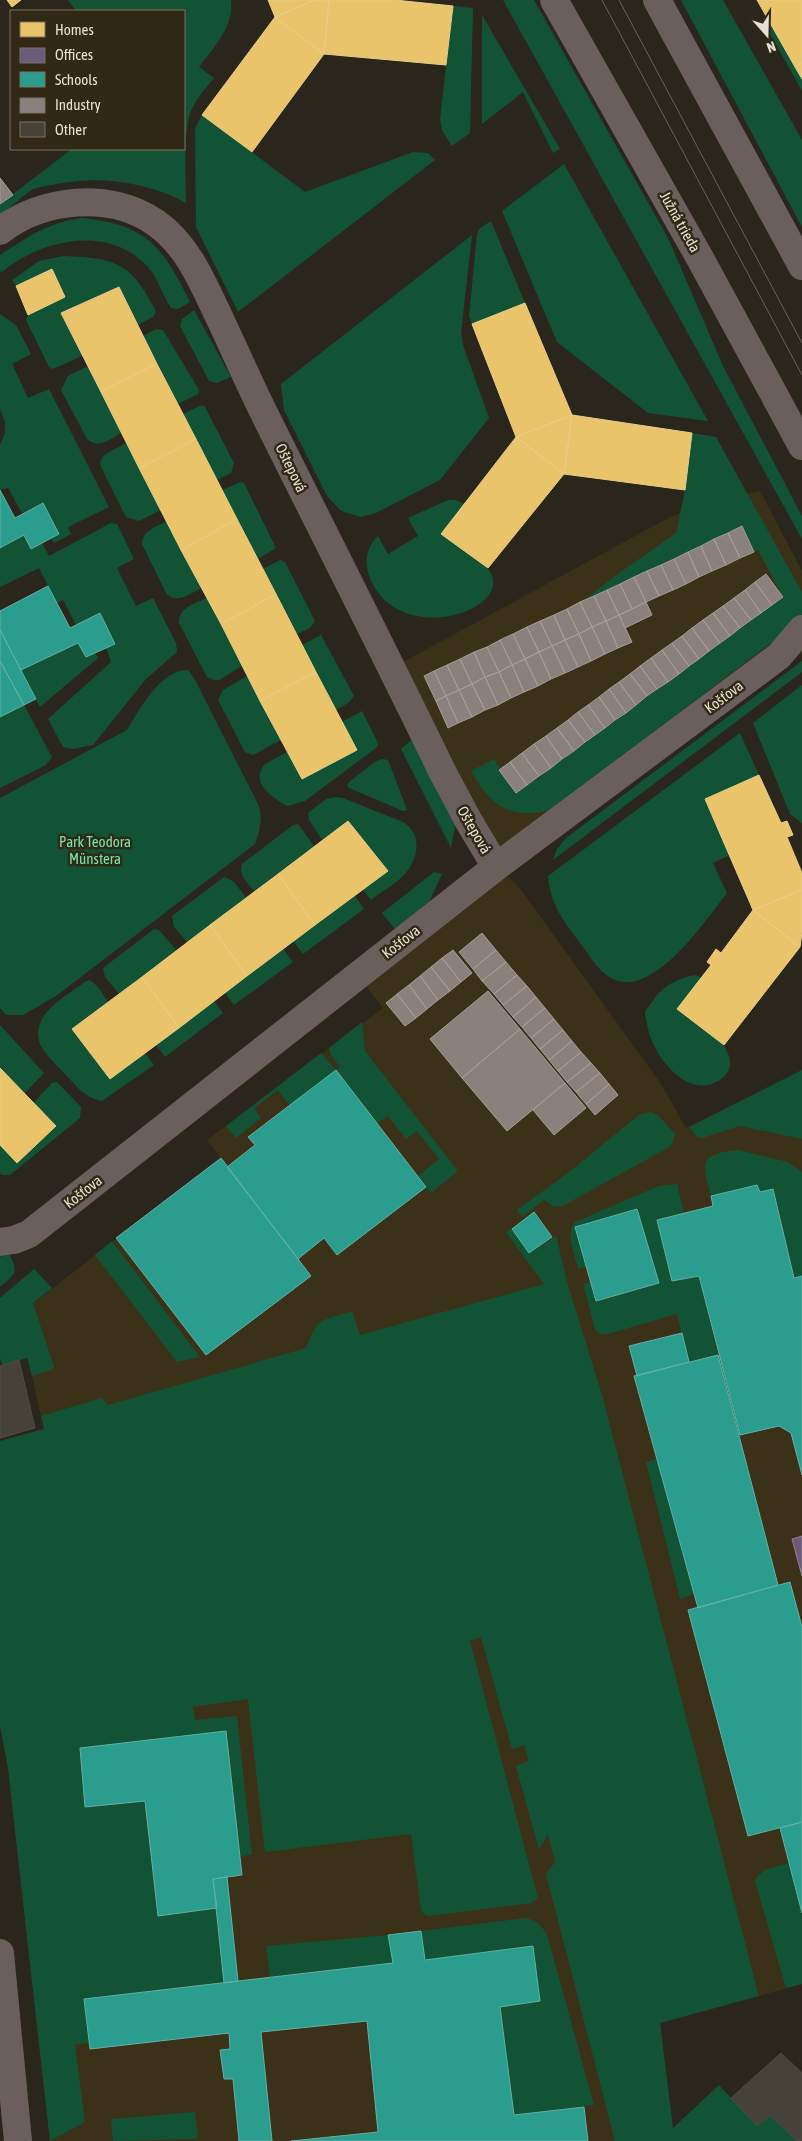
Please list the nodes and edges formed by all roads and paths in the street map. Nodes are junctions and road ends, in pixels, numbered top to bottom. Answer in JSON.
{"nodes":[{"id":1,"x":554,"y":0,"type":"edge"},
{"id":2,"x":657,"y":0,"type":"edge"},
{"id":3,"x":0,"y":231,"type":"edge"},
{"id":4,"x":802,"y":266,"type":"edge"},
{"id":5,"x":802,"y":446,"type":"edge"},
{"id":6,"x":802,"y":629,"type":"edge"},
{"id":7,"x":791,"y":652,"type":"edge"},
{"id":8,"x":496,"y":867,"type":"junction"},
{"id":9,"x":8,"y":1241,"type":"edge"},
{"id":10,"x":0,"y":1954,"type":"edge"},
{"id":11,"x":18,"y":2141,"type":"edge"}],
"edges":[{"from":1,"to":5,"type":"street","name":"Južná trieda"},
{"from":2,"to":4,"type":"street"},
{"from":3,"to":8,"type":"street","name":"Oštepová"},
{"from":6,"to":7,"type":"street","name":"Košťova"},
{"from":7,"to":8,"type":"street","name":"Košťova"},
{"from":8,"to":9,"type":"street","name":"Košťova"},
{"from":10,"to":11,"type":"street"}]}
